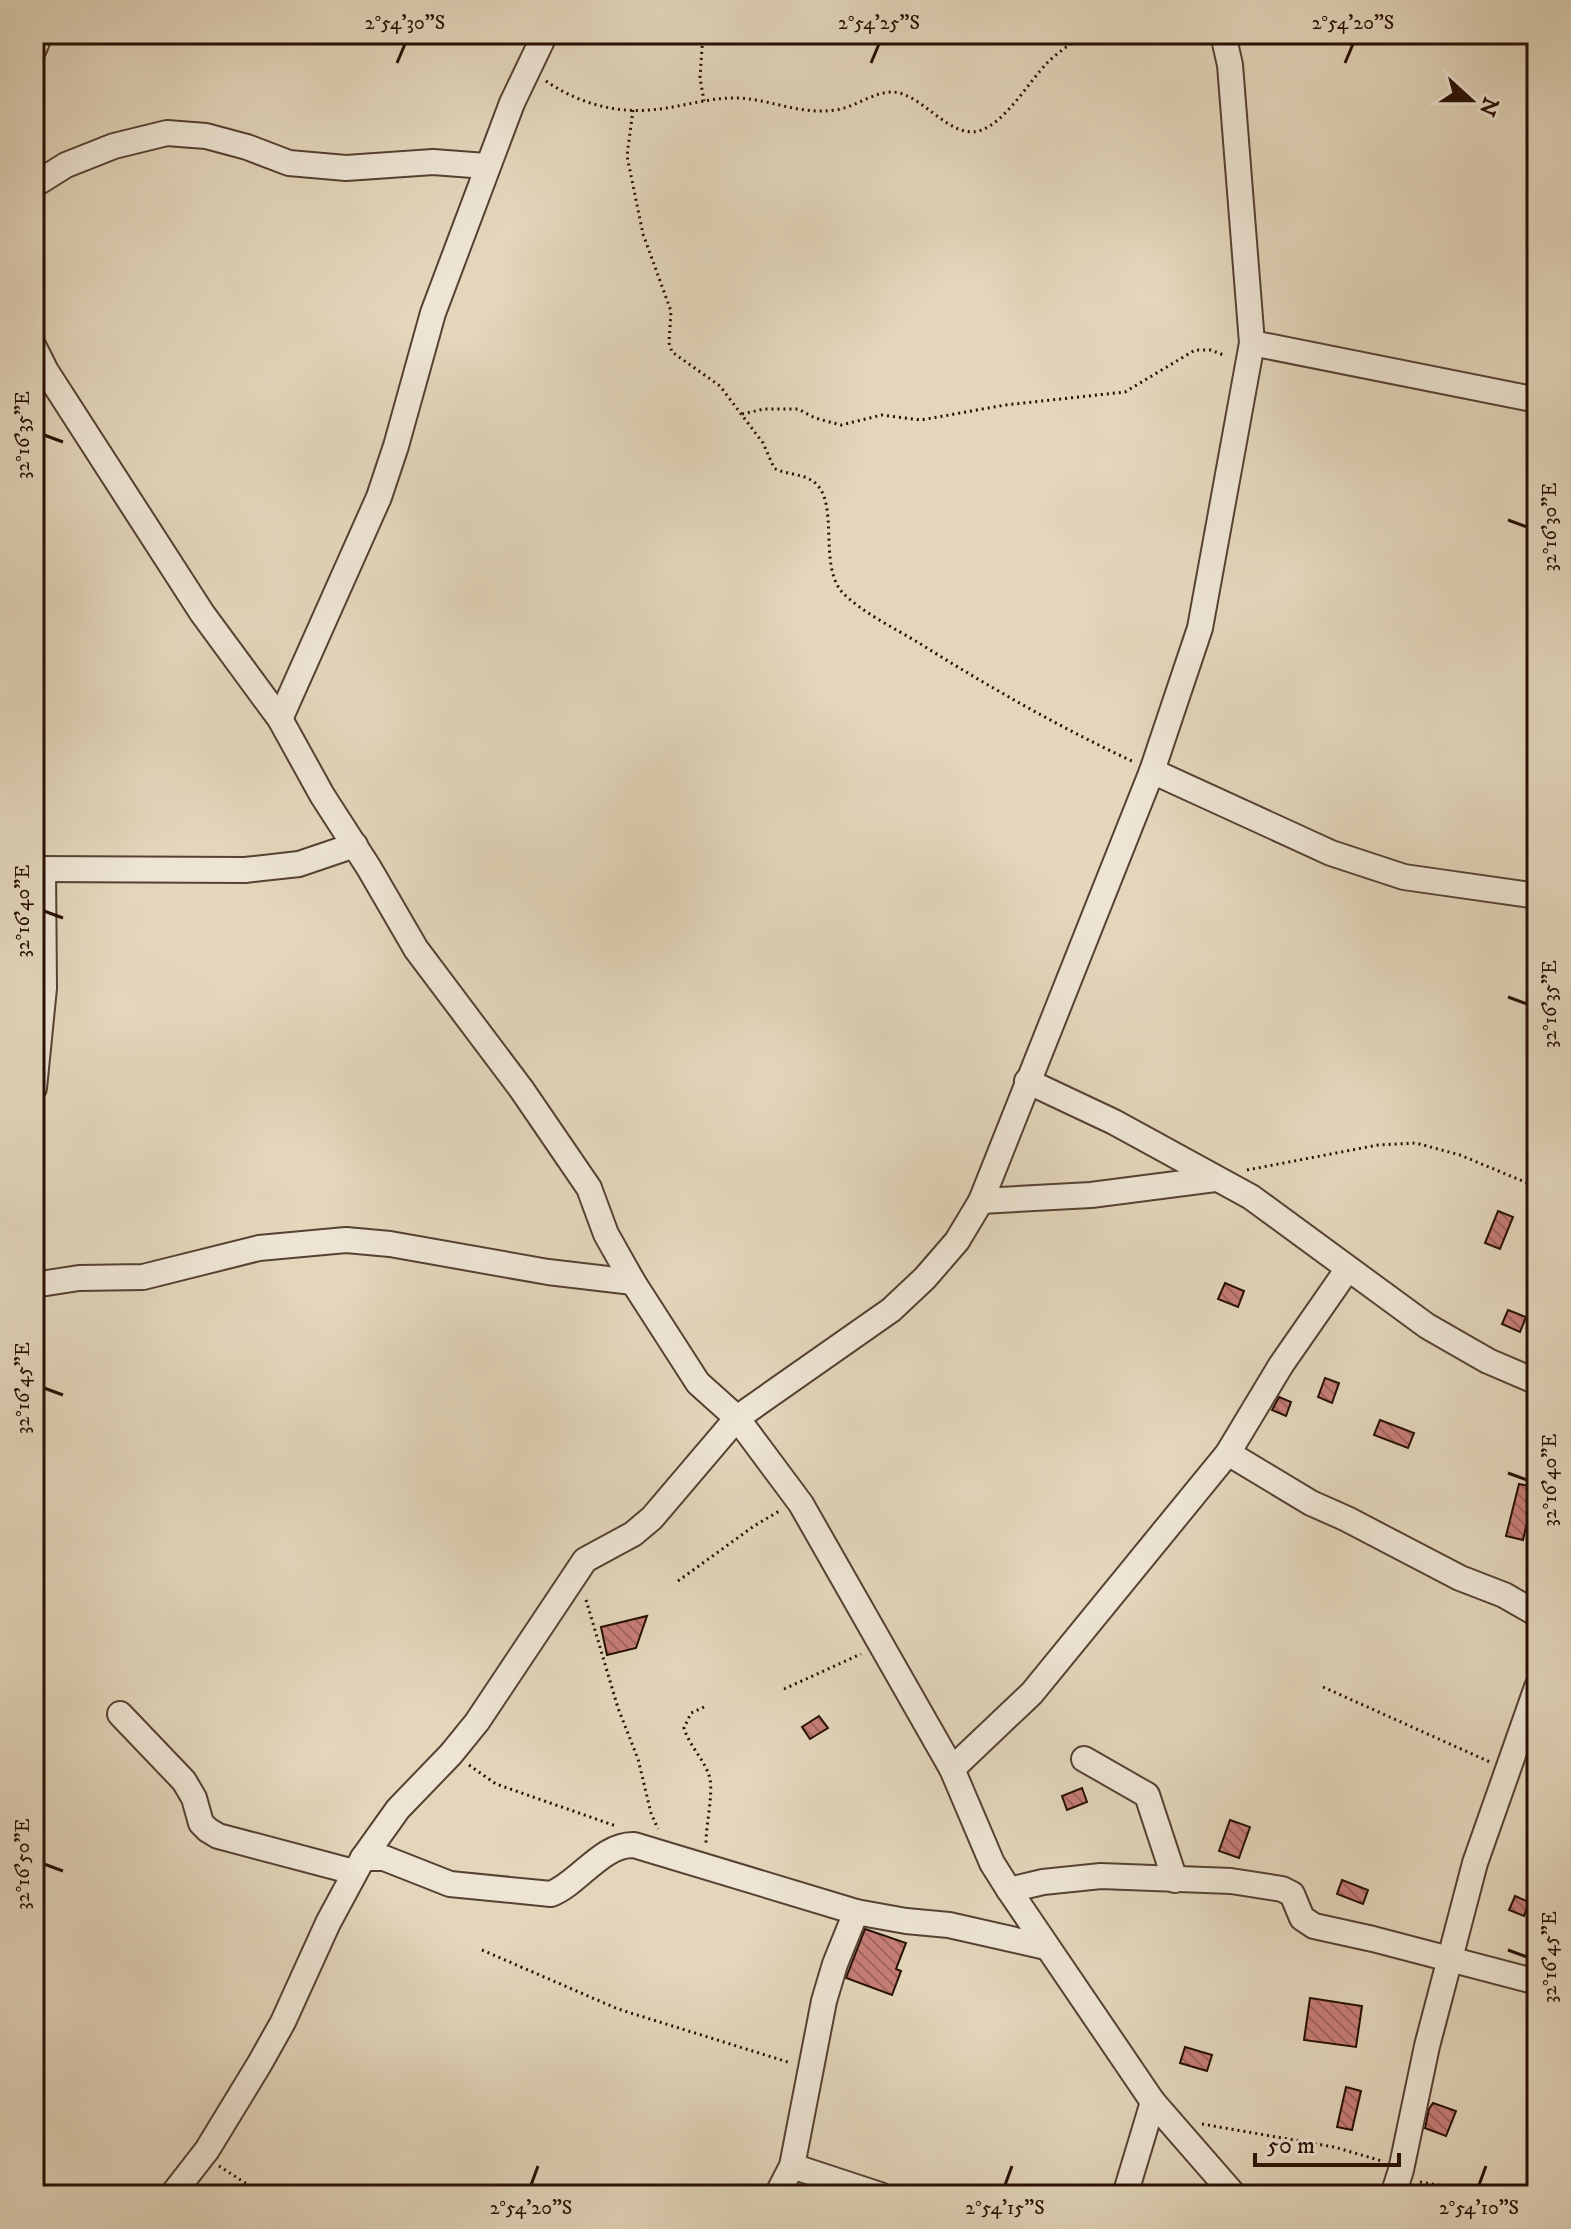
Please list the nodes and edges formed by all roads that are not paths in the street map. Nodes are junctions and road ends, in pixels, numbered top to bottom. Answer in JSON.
{"nodes":[{"id":1,"x":40,"y":34,"type":"edge"},
{"id":2,"x":545,"y":34,"type":"edge"},
{"id":3,"x":1223,"y":34,"type":"edge"},
{"id":4,"x":34,"y":49,"type":"edge"},
{"id":5,"x":486,"y":166,"type":"junction"},
{"id":6,"x":34,"y":185,"type":"edge"},
{"id":7,"x":34,"y":347,"type":"edge"},
{"id":8,"x":1250,"y":354,"type":"junction"},
{"id":9,"x":1537,"y":400,"type":"edge"},
{"id":10,"x":280,"y":719,"type":"junction"},
{"id":11,"x":1152,"y":771,"type":"junction"},
{"id":12,"x":355,"y":845,"type":"junction"},
{"id":13,"x":38,"y":869,"type":"edge"},
{"id":14,"x":1537,"y":896,"type":"edge"},
{"id":15,"x":1027,"y":1081,"type":"junction"},
{"id":16,"x":34,"y":1088,"type":"edge"},
{"id":17,"x":1215,"y":1179,"type":"junction"},
{"id":18,"x":981,"y":1201,"type":"junction"},
{"id":19,"x":1347,"y":1270,"type":"junction"},
{"id":20,"x":633,"y":1282,"type":"junction"},
{"id":21,"x":34,"y":1285,"type":"edge"},
{"id":22,"x":1537,"y":1382,"type":"edge"},
{"id":23,"x":737,"y":1418,"type":"junction"},
{"id":24,"x":1228,"y":1453,"type":"junction"},
{"id":25,"x":1537,"y":1614,"type":"edge"},
{"id":26,"x":1537,"y":1687,"type":"edge"},
{"id":27,"x":120,"y":1714,"type":"dead end"},
{"id":28,"x":1084,"y":1759,"type":"dead end"},
{"id":29,"x":952,"y":1769,"type":"junction"},
{"id":30,"x":358,"y":1865,"type":"junction"},
{"id":31,"x":1175,"y":1880,"type":"junction"},
{"id":32,"x":1009,"y":1890,"type":"junction"},
{"id":33,"x":856,"y":1912,"type":"junction"},
{"id":34,"x":1046,"y":1947,"type":"junction"},
{"id":35,"x":1451,"y":1959,"type":"junction"},
{"id":36,"x":1537,"y":1982,"type":"edge"},
{"id":37,"x":1160,"y":2111,"type":"junction"},
{"id":38,"x":792,"y":2166,"type":"junction"},
{"id":39,"x":172,"y":2195,"type":"edge"},
{"id":40,"x":777,"y":2195,"type":"edge"},
{"id":41,"x":880,"y":2195,"type":"edge"},
{"id":42,"x":1125,"y":2195,"type":"edge"},
{"id":43,"x":1234,"y":2195,"type":"edge"},
{"id":44,"x":1393,"y":2195,"type":"edge"}],
"edges":[{"from":1,"to":4,"type":"street"},
{"from":2,"to":5,"type":"street"},
{"from":3,"to":8,"type":"street"},
{"from":5,"to":6,"type":"street"},
{"from":5,"to":10,"type":"street"},
{"from":7,"to":10,"type":"street"},
{"from":8,"to":9,"type":"street"},
{"from":8,"to":11,"type":"street"},
{"from":10,"to":12,"type":"street"},
{"from":11,"to":14,"type":"street"},
{"from":11,"to":15,"type":"street"},
{"from":12,"to":13,"type":"street"},
{"from":12,"to":20,"type":"street"},
{"from":13,"to":16,"type":"street"},
{"from":15,"to":17,"type":"street"},
{"from":15,"to":18,"type":"street"},
{"from":17,"to":18,"type":"street"},
{"from":17,"to":19,"type":"street"},
{"from":18,"to":23,"type":"street"},
{"from":19,"to":22,"type":"street"},
{"from":19,"to":24,"type":"street"},
{"from":20,"to":21,"type":"street"},
{"from":20,"to":23,"type":"street"},
{"from":23,"to":29,"type":"street"},
{"from":23,"to":30,"type":"street"},
{"from":24,"to":25,"type":"street"},
{"from":24,"to":29,"type":"street"},
{"from":26,"to":35,"type":"street"},
{"from":27,"to":30,"type":"street"},
{"from":28,"to":31,"type":"street"},
{"from":29,"to":32,"type":"street"},
{"from":30,"to":33,"type":"street"},
{"from":30,"to":39,"type":"street"},
{"from":31,"to":32,"type":"street"},
{"from":31,"to":35,"type":"street"},
{"from":32,"to":34,"type":"street"},
{"from":33,"to":34,"type":"street"},
{"from":33,"to":38,"type":"street"},
{"from":34,"to":37,"type":"street"},
{"from":35,"to":36,"type":"street"},
{"from":35,"to":44,"type":"street"},
{"from":37,"to":42,"type":"street"},
{"from":37,"to":43,"type":"street"},
{"from":38,"to":40,"type":"street"},
{"from":38,"to":41,"type":"street"}]}
